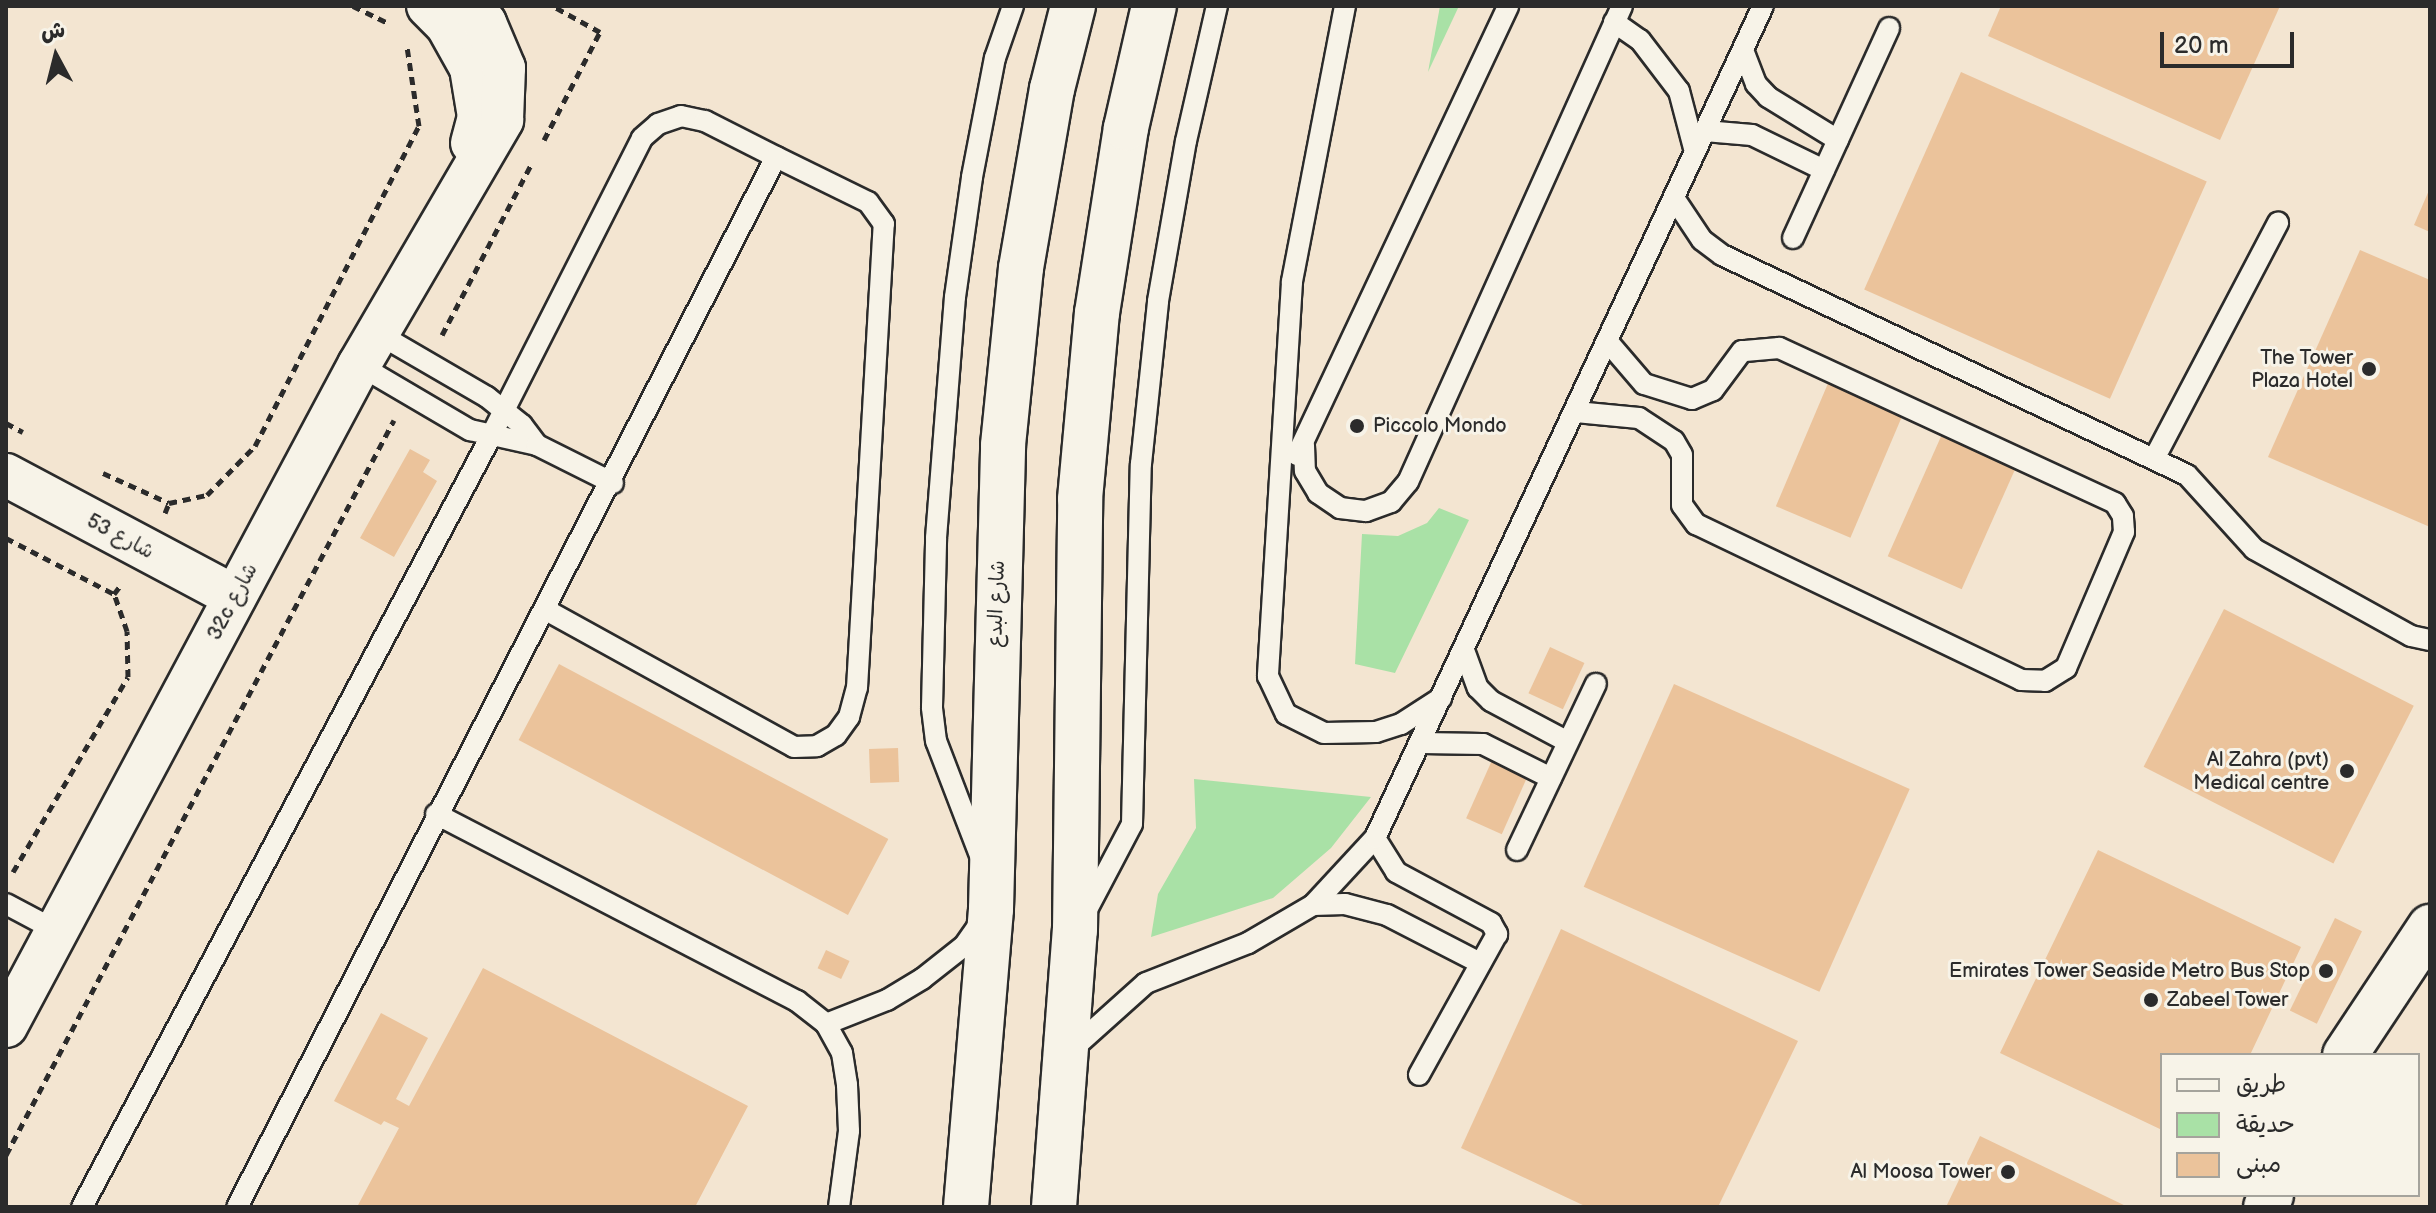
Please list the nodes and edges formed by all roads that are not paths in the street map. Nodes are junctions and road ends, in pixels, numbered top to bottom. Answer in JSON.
{"nodes":[{"id":1,"x":428,"y":6,"type":"edge"},
{"id":2,"x":471,"y":6,"type":"edge"},
{"id":3,"x":1013,"y":6,"type":"edge"},
{"id":4,"x":1073,"y":6,"type":"edge"},
{"id":5,"x":1154,"y":6,"type":"edge"},
{"id":6,"x":1217,"y":6,"type":"edge"},
{"id":7,"x":1345,"y":6,"type":"edge"},
{"id":8,"x":1508,"y":6,"type":"edge"},
{"id":9,"x":1763,"y":6,"type":"edge"},
{"id":10,"x":1618,"y":14,"type":"edge"},
{"id":11,"x":1889,"y":28,"type":"dead end"},
{"id":12,"x":1743,"y":50,"type":"junction"},
{"id":13,"x":1705,"y":131,"type":"junction"},
{"id":14,"x":1838,"y":140,"type":"junction"},
{"id":15,"x":1695,"y":152,"type":"junction"},
{"id":16,"x":776,"y":157,"type":"junction"},
{"id":17,"x":1824,"y":170,"type":"junction"},
{"id":18,"x":464,"y":179,"type":"junction"},
{"id":19,"x":1674,"y":198,"type":"junction"},
{"id":20,"x":2278,"y":223,"type":"dead end"},
{"id":21,"x":1793,"y":238,"type":"dead end"},
{"id":22,"x":1608,"y":342,"type":"junction"},
{"id":23,"x":368,"y":349,"type":"junction"},
{"id":24,"x":504,"y":409,"type":"junction"},
{"id":25,"x":1576,"y":412,"type":"junction"},
{"id":26,"x":490,"y":438,"type":"junction"},
{"id":27,"x":537,"y":445,"type":"junction"},
{"id":28,"x":1304,"y":445,"type":"junction"},
{"id":29,"x":2154,"y":459,"type":"junction"},
{"id":30,"x":6,"y":475,"type":"edge"},
{"id":31,"x":1278,"y":482,"type":"junction"},
{"id":32,"x":613,"y":483,"type":"junction"},
{"id":33,"x":235,"y":597,"type":"junction"},
{"id":34,"x":546,"y":610,"type":"junction"},
{"id":35,"x":2430,"y":640,"type":"edge"},
{"id":36,"x":1465,"y":653,"type":"junction"},
{"id":37,"x":1596,"y":684,"type":"dead end"},
{"id":38,"x":1445,"y":696,"type":"junction"},
{"id":39,"x":1568,"y":742,"type":"junction"},
{"id":40,"x":1422,"y":743,"type":"junction"},
{"id":41,"x":1551,"y":778,"type":"junction"},
{"id":42,"x":436,"y":814,"type":"junction"},
{"id":43,"x":1375,"y":838,"type":"junction"},
{"id":44,"x":1517,"y":850,"type":"dead end"},
{"id":45,"x":991,"y":896,"type":"junction"},
{"id":46,"x":6,"y":904,"type":"edge"},
{"id":47,"x":1313,"y":905,"type":"junction"},
{"id":48,"x":2430,"y":927,"type":"edge"},
{"id":49,"x":1075,"y":930,"type":"junction"},
{"id":50,"x":57,"y":931,"type":"junction"},
{"id":51,"x":1480,"y":963,"type":"junction"},
{"id":52,"x":826,"y":1024,"type":"junction"},
{"id":53,"x":6,"y":1026,"type":"edge"},
{"id":54,"x":1069,"y":1052,"type":"junction"},
{"id":55,"x":2346,"y":1053,"type":"edge"},
{"id":56,"x":1419,"y":1075,"type":"dead end"},
{"id":57,"x":82,"y":1207,"type":"edge"},
{"id":58,"x":237,"y":1207,"type":"edge"},
{"id":59,"x":839,"y":1207,"type":"edge"},
{"id":60,"x":966,"y":1207,"type":"edge"},
{"id":61,"x":1054,"y":1207,"type":"edge"}],
"edges":[{"from":1,"to":18,"type":"street"},
{"from":2,"to":18,"type":"street"},
{"from":3,"to":45,"type":"lane"},
{"from":4,"to":45,"type":"main road","name":"شارع البدع"},
{"from":5,"to":49,"type":"main road"},
{"from":6,"to":49,"type":"lane"},
{"from":7,"to":31,"type":"lane"},
{"from":8,"to":28,"type":"lane"},
{"from":9,"to":12,"type":"lane"},
{"from":10,"to":15,"type":"lane"},
{"from":10,"to":28,"type":"lane"},
{"from":11,"to":14,"type":"lane"},
{"from":12,"to":13,"type":"lane"},
{"from":12,"to":14,"type":"lane"},
{"from":13,"to":15,"type":"lane"},
{"from":13,"to":17,"type":"lane"},
{"from":14,"to":17,"type":"lane"},
{"from":15,"to":19,"type":"lane"},
{"from":16,"to":24,"type":"lane"},
{"from":16,"to":32,"type":"lane"},
{"from":16,"to":34,"type":"lane"},
{"from":17,"to":21,"type":"lane"},
{"from":18,"to":23,"type":"street","name":"32c شارع"},
{"from":19,"to":22,"type":"lane"},
{"from":19,"to":29,"type":"lane"},
{"from":20,"to":29,"type":"lane"},
{"from":22,"to":25,"type":"lane"},
{"from":22,"to":25,"type":"lane"},
{"from":23,"to":24,"type":"lane"},
{"from":23,"to":26,"type":"lane"},
{"from":23,"to":33,"type":"street","name":"32c شارع"},
{"from":24,"to":26,"type":"lane"},
{"from":24,"to":27,"type":"lane"},
{"from":25,"to":36,"type":"lane"},
{"from":26,"to":27,"type":"lane"},
{"from":26,"to":57,"type":"lane"},
{"from":27,"to":32,"type":"lane"},
{"from":28,"to":31,"type":"lane"},
{"from":29,"to":35,"type":"lane"},
{"from":30,"to":33,"type":"street","name":"شارع 53"},
{"from":31,"to":38,"type":"lane"},
{"from":32,"to":34,"type":"lane"},
{"from":33,"to":50,"type":"street","name":"32c شارع"},
{"from":34,"to":42,"type":"lane"},
{"from":36,"to":38,"type":"lane"},
{"from":36,"to":39,"type":"lane"},
{"from":37,"to":39,"type":"lane"},
{"from":38,"to":40,"type":"lane"},
{"from":39,"to":41,"type":"lane"},
{"from":40,"to":41,"type":"lane"},
{"from":40,"to":43,"type":"lane"},
{"from":41,"to":44,"type":"lane"},
{"from":42,"to":52,"type":"lane"},
{"from":42,"to":58,"type":"lane"},
{"from":43,"to":47,"type":"lane"},
{"from":43,"to":51,"type":"lane"},
{"from":45,"to":52,"type":"lane"},
{"from":45,"to":60,"type":"main road","name":"شارع البدع"},
{"from":46,"to":50,"type":"lane"},
{"from":47,"to":51,"type":"lane"},
{"from":47,"to":54,"type":"lane"},
{"from":48,"to":55,"type":"main road"},
{"from":49,"to":54,"type":"main road"},
{"from":50,"to":53,"type":"street","name":"32c شارع"},
{"from":51,"to":56,"type":"lane"},
{"from":52,"to":59,"type":"lane"},
{"from":54,"to":61,"type":"main road"}]}
